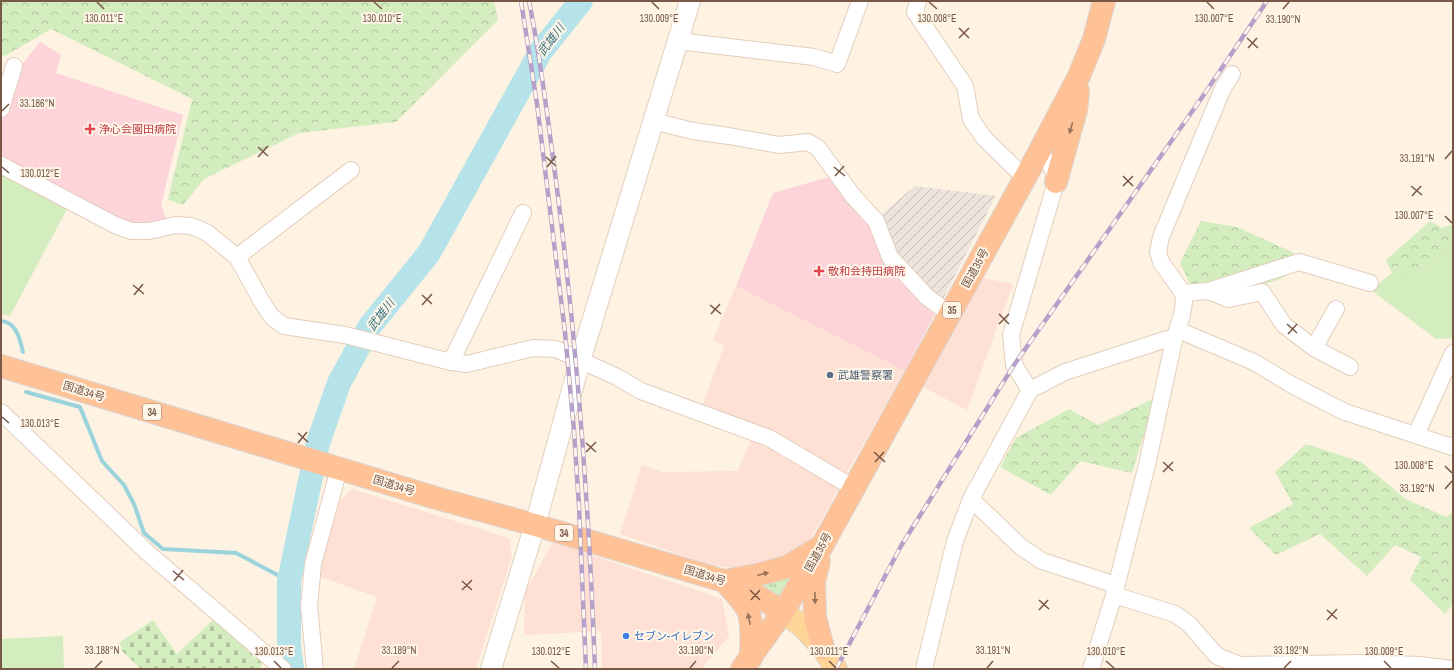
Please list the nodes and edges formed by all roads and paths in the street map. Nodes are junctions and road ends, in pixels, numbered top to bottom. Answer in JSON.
{"nodes":[{"id":1,"x":690,"y":1,"type":"edge"},
{"id":2,"x":860,"y":1,"type":"edge"},
{"id":3,"x":918,"y":1,"type":"edge"},
{"id":4,"x":1104,"y":1,"type":"edge"},
{"id":5,"x":678,"y":40,"type":"junction"},
{"id":6,"x":14,"y":66,"type":"dead end"},
{"id":7,"x":1232,"y":74,"type":"dead end"},
{"id":8,"x":1079,"y":76,"type":"junction"},
{"id":9,"x":1,"y":109,"type":"edge"},
{"id":10,"x":653,"y":121,"type":"junction"},
{"id":11,"x":1037,"y":156,"type":"junction"},
{"id":12,"x":1,"y":165,"type":"edge"},
{"id":13,"x":352,"y":170,"type":"dead end"},
{"id":14,"x":1025,"y":178,"type":"junction"},
{"id":15,"x":1056,"y":182,"type":"junction"},
{"id":16,"x":522,"y":214,"type":"dead end"},
{"id":17,"x":237,"y":257,"type":"junction"},
{"id":18,"x":1370,"y":283,"type":"dead end"},
{"id":19,"x":1208,"y":291,"type":"junction"},
{"id":20,"x":1183,"y":293,"type":"junction"},
{"id":21,"x":1336,"y":309,"type":"dead end"},
{"id":22,"x":950,"y":314,"type":"junction"},
{"id":23,"x":1176,"y":335,"type":"junction"},
{"id":24,"x":1314,"y":348,"type":"junction"},
{"id":25,"x":1453,"y":353,"type":"edge"},
{"id":26,"x":580,"y":361,"type":"junction"},
{"id":27,"x":451,"y":362,"type":"junction"},
{"id":28,"x":1,"y":366,"type":"edge"},
{"id":29,"x":1350,"y":367,"type":"dead end"},
{"id":30,"x":1030,"y":390,"type":"junction"},
{"id":31,"x":1,"y":412,"type":"edge"},
{"id":32,"x":1416,"y":435,"type":"junction"},
{"id":33,"x":1453,"y":445,"type":"edge"},
{"id":34,"x":339,"y":468,"type":"junction"},
{"id":35,"x":854,"y":488,"type":"junction"},
{"id":36,"x":971,"y":498,"type":"junction"},
{"id":37,"x":535,"y":525,"type":"junction"},
{"id":38,"x":822,"y":546,"type":"junction"},
{"id":39,"x":724,"y":581,"type":"junction"},
{"id":40,"x":1115,"y":590,"type":"junction"},
{"id":41,"x":783,"y":612,"type":"junction"},
{"id":42,"x":823,"y":648,"type":"junction"},
{"id":43,"x":747,"y":663,"type":"edge"},
{"id":44,"x":273,"y":664,"type":"edge"},
{"id":45,"x":1266,"y":667,"type":"edge"},
{"id":46,"x":315,"y":669,"type":"edge"},
{"id":47,"x":491,"y":669,"type":"edge"},
{"id":48,"x":836,"y":669,"type":"edge"},
{"id":49,"x":924,"y":669,"type":"edge"},
{"id":50,"x":1091,"y":669,"type":"edge"},
{"id":51,"x":1452,"y":669,"type":"edge"}],
"edges":[{"from":1,"to":5,"type":"street"},
{"from":2,"to":5,"type":"street"},
{"from":3,"to":14,"type":"street"},
{"from":4,"to":8,"type":"highway","name":"国道35号","number":"35"},
{"from":5,"to":10,"type":"street"},
{"from":6,"to":9,"type":"street"},
{"from":7,"to":20,"type":"street"},
{"from":8,"to":11,"type":"highway","name":"国道35号","number":"35"},
{"from":8,"to":15,"type":"highway","one_way":true},
{"from":10,"to":22,"type":"street"},
{"from":10,"to":26,"type":"street"},
{"from":11,"to":14,"type":"highway","name":"国道35号","number":"35"},
{"from":11,"to":15,"type":"street"},
{"from":12,"to":17,"type":"street"},
{"from":13,"to":17,"type":"street"},
{"from":14,"to":22,"type":"highway","name":"国道35号","number":"35"},
{"from":15,"to":30,"type":"street"},
{"from":16,"to":27,"type":"street"},
{"from":17,"to":27,"type":"street"},
{"from":18,"to":19,"type":"street"},
{"from":19,"to":20,"type":"street"},
{"from":19,"to":24,"type":"street"},
{"from":20,"to":23,"type":"street"},
{"from":21,"to":24,"type":"street"},
{"from":22,"to":35,"type":"highway","name":"国道35号","number":"35"},
{"from":23,"to":30,"type":"street"},
{"from":23,"to":32,"type":"street"},
{"from":23,"to":40,"type":"street"},
{"from":24,"to":29,"type":"street"},
{"from":25,"to":32,"type":"street"},
{"from":26,"to":27,"type":"street"},
{"from":26,"to":35,"type":"street"},
{"from":26,"to":37,"type":"street"},
{"from":28,"to":34,"type":"highway","name":"国道34号","number":"34"},
{"from":30,"to":36,"type":"street"},
{"from":31,"to":44,"type":"street"},
{"from":32,"to":33,"type":"street"},
{"from":34,"to":37,"type":"highway","name":"国道34号","number":"34"},
{"from":34,"to":46,"type":"street"},
{"from":35,"to":38,"type":"highway","name":"国道35号","number":"35"},
{"from":36,"to":40,"type":"street"},
{"from":36,"to":49,"type":"street"},
{"from":37,"to":39,"type":"highway","name":"国道34号","number":"34"},
{"from":37,"to":47,"type":"street"},
{"from":39,"to":38,"type":"highway","one_way":true},
{"from":38,"to":41,"type":"highway","name":"国道35号","number":"35"},
{"from":38,"to":42,"type":"highway","one_way":true},
{"from":39,"to":41,"type":"highway","name":"国道34号","number":"34"},
{"from":43,"to":39,"type":"highway","one_way":true},
{"from":40,"to":45,"type":"street"},
{"from":40,"to":50,"type":"street"},
{"from":41,"to":42,"type":"main road"},
{"from":41,"to":43,"type":"highway","name":"国道35号"},
{"from":42,"to":48,"type":"main road"},
{"from":45,"to":51,"type":"street"}]}
